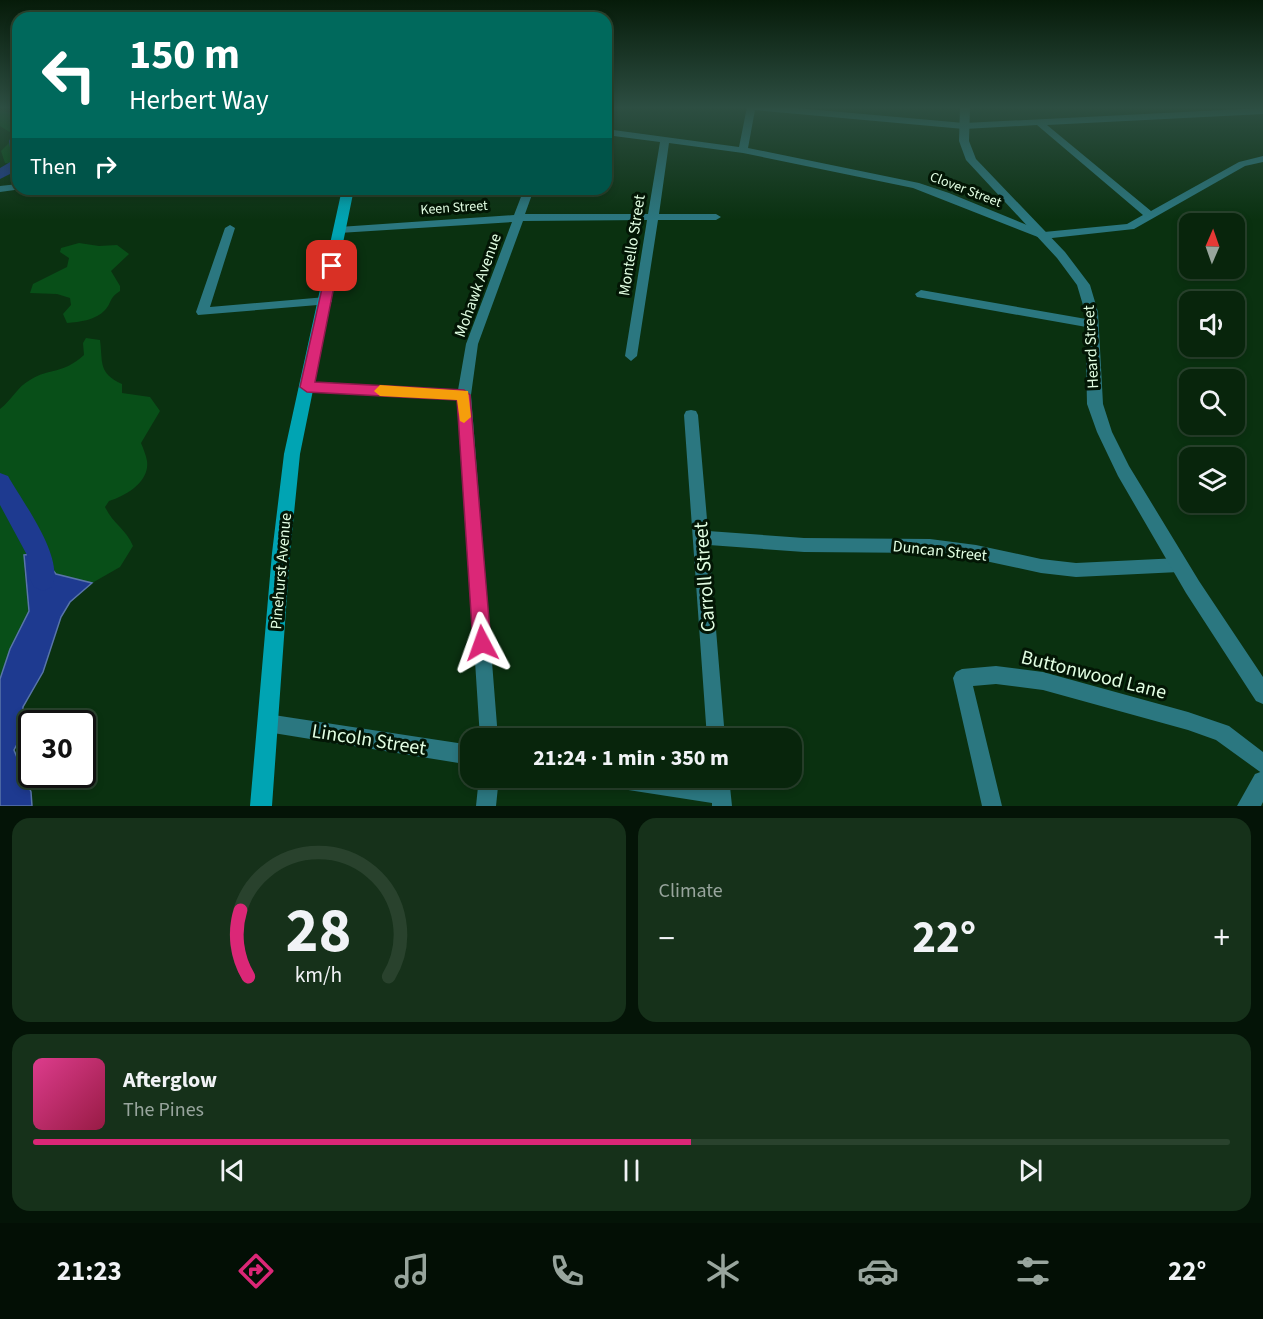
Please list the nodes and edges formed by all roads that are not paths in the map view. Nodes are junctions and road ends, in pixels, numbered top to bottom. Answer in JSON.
{"nodes":[{"id":1,"x":664,"y":145,"type":"edge"},
{"id":2,"x":705,"y":145,"type":"edge"},
{"id":3,"x":744,"y":145,"type":"edge"},
{"id":4,"x":965,"y":145,"type":"edge"},
{"id":5,"x":1066,"y":145,"type":"edge"},
{"id":6,"x":743,"y":150,"type":"junction"},
{"id":7,"x":1263,"y":159,"type":"edge"},
{"id":8,"x":347,"y":195,"type":"edge"},
{"id":9,"x":527,"y":195,"type":"edge"},
{"id":10,"x":1150,"y":216,"type":"junction"},
{"id":11,"x":653,"y":217,"type":"junction"},
{"id":12,"x":716,"y":217,"type":"dead end"},
{"id":13,"x":519,"y":218,"type":"junction"},
{"id":14,"x":230,"y":228,"type":"dead end"},
{"id":15,"x":339,"y":230,"type":"junction"},
{"id":16,"x":1043,"y":236,"type":"junction"},
{"id":17,"x":921,"y":294,"type":"dead end"},
{"id":18,"x":326,"y":302,"type":"junction"},
{"id":19,"x":1092,"y":324,"type":"junction"},
{"id":20,"x":631,"y":356,"type":"dead end"},
{"id":21,"x":307,"y":387,"type":"junction"},
{"id":22,"x":464,"y":395,"type":"junction"},
{"id":23,"x":691,"y":415,"type":"dead end"},
{"id":24,"x":700,"y":537,"type":"junction"},
{"id":25,"x":1179,"y":565,"type":"junction"},
{"id":26,"x":1263,"y":694,"type":"edge"},
{"id":27,"x":267,"y":723,"type":"junction"},
{"id":28,"x":488,"y":728,"type":"edge"},
{"id":29,"x":715,"y":728,"type":"edge"},
{"id":30,"x":460,"y":753,"type":"edge"},
{"id":31,"x":1263,"y":764,"type":"edge"},
{"id":32,"x":1263,"y":782,"type":"edge"},
{"id":33,"x":488,"y":788,"type":"edge"},
{"id":34,"x":686,"y":788,"type":"edge"},
{"id":35,"x":721,"y":793,"type":"edge"},
{"id":36,"x":261,"y":806,"type":"edge"},
{"id":37,"x":486,"y":806,"type":"edge"},
{"id":38,"x":992,"y":806,"type":"edge"},
{"id":39,"x":1248,"y":806,"type":"edge"}],
"edges":[{"from":1,"to":11,"type":"street","name":"Montello Street"},
{"from":2,"to":6,"type":"street","name":"Clover Street"},
{"from":3,"to":6,"type":"street"},
{"from":4,"to":16,"type":"street","name":"Heard Street"},
{"from":5,"to":10,"type":"street"},
{"from":6,"to":16,"type":"street","name":"Clover Street"},
{"from":7,"to":10,"type":"street","name":"Clover Street"},
{"from":8,"to":15,"type":"main road","name":"Pinehurst Avenue"},
{"from":9,"to":13,"type":"street","name":"Mohawk Avenue"},
{"from":10,"to":16,"type":"street","name":"Clover Street"},
{"from":11,"to":12,"type":"street","name":"Keen Street"},
{"from":11,"to":13,"type":"street","name":"Keen Street"},
{"from":11,"to":20,"type":"street","name":"Montello Street"},
{"from":13,"to":15,"type":"street","name":"Keen Street"},
{"from":13,"to":22,"type":"street","name":"Mohawk Avenue"},
{"from":14,"to":18,"type":"street"},
{"from":15,"to":18,"type":"main road","name":"Pinehurst Avenue"},
{"from":16,"to":19,"type":"street","name":"Heard Street"},
{"from":17,"to":19,"type":"street"},
{"from":18,"to":21,"type":"main road","name":"Pinehurst Avenue"},
{"from":19,"to":25,"type":"street","name":"Heard Street"},
{"from":21,"to":22,"type":"street"},
{"from":21,"to":27,"type":"main road","name":"Pinehurst Avenue"},
{"from":22,"to":28,"type":"street","name":"Mohawk Avenue"},
{"from":23,"to":24,"type":"street","name":"Carroll Street"},
{"from":24,"to":25,"type":"street","name":"Duncan Street"},
{"from":24,"to":29,"type":"street","name":"Carroll Street"},
{"from":25,"to":26,"type":"street","name":"Heard Street"},
{"from":27,"to":30,"type":"street","name":"Lincoln Street"},
{"from":27,"to":36,"type":"main road","name":"Pinehurst Avenue"},
{"from":31,"to":38,"type":"street","name":"Buttonwood Lane"},
{"from":32,"to":39,"type":"street"},
{"from":33,"to":37,"type":"street"},
{"from":34,"to":35,"type":"street"}]}
